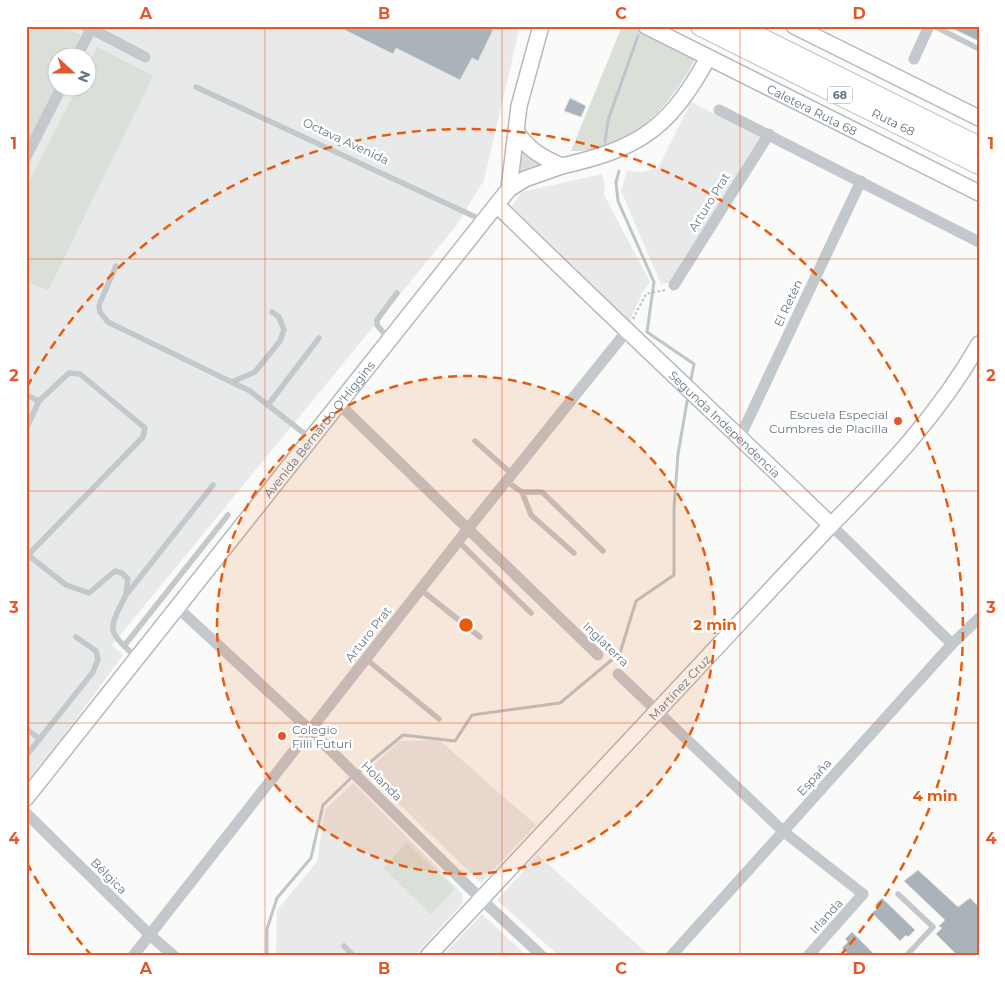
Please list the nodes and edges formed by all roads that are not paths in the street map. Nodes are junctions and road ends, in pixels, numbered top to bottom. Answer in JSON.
{"nodes":[{"id":1,"x":541,"y":26,"type":"edge"},
{"id":2,"x":646,"y":26,"type":"edge"},
{"id":3,"x":701,"y":26,"type":"edge"},
{"id":4,"x":737,"y":26,"type":"edge"},
{"id":5,"x":794,"y":26,"type":"edge"},
{"id":6,"x":930,"y":26,"type":"edge"},
{"id":7,"x":934,"y":26,"type":"edge"},
{"id":8,"x":88,"y":28,"type":"edge"},
{"id":9,"x":80,"y":48,"type":"edge"},
{"id":10,"x":979,"y":48,"type":"edge"},
{"id":11,"x":145,"y":57,"type":"dead end"},
{"id":12,"x":914,"y":59,"type":"dead end"},
{"id":13,"x":704,"y":65,"type":"tunnel mouth"},
{"id":14,"x":196,"y":87,"type":"dead end"},
{"id":15,"x":56,"y":98,"type":"edge"},
{"id":16,"x":719,"y":110,"type":"dead end"},
{"id":17,"x":979,"y":118,"type":"edge"},
{"id":18,"x":516,"y":131,"type":"junction"},
{"id":19,"x":768,"y":134,"type":"junction"},
{"id":20,"x":979,"y":147,"type":"edge"},
{"id":21,"x":26,"y":156,"type":"edge"},
{"id":22,"x":979,"y":164,"type":"edge"},
{"id":23,"x":562,"y":166,"type":"junction"},
{"id":24,"x":861,"y":181,"type":"junction"},
{"id":25,"x":509,"y":189,"type":"junction"},
{"id":26,"x":979,"y":193,"type":"edge"},
{"id":27,"x":497,"y":205,"type":"junction"},
{"id":28,"x":484,"y":220,"type":"junction"},
{"id":29,"x":979,"y":242,"type":"edge"},
{"id":30,"x":116,"y":266,"type":"dead end"},
{"id":31,"x":669,"y":288,"type":"road end"},
{"id":32,"x":397,"y":294,"type":"dead end"},
{"id":33,"x":272,"y":312,"type":"dead end"},
{"id":34,"x":626,"y":332,"type":"junction"},
{"id":35,"x":319,"y":338,"type":"dead end"},
{"id":36,"x":389,"y":339,"type":"junction"},
{"id":37,"x":979,"y":344,"type":"edge"},
{"id":38,"x":232,"y":382,"type":"junction"},
{"id":39,"x":26,"y":395,"type":"edge"},
{"id":40,"x":40,"y":401,"type":"junction"},
{"id":41,"x":338,"y":404,"type":"junction"},
{"id":42,"x":268,"y":405,"type":"junction"},
{"id":43,"x":26,"y":429,"type":"edge"},
{"id":44,"x":310,"y":438,"type":"junction"},
{"id":45,"x":740,"y":438,"type":"junction"},
{"id":46,"x":475,"y":441,"type":"dead end"},
{"id":47,"x":509,"y":477,"type":"junction"},
{"id":48,"x":213,"y":485,"type":"dead end"},
{"id":49,"x":522,"y":492,"type":"junction"},
{"id":50,"x":228,"y":515,"type":"dead end"},
{"id":51,"x":831,"y":525,"type":"junction"},
{"id":52,"x":467,"y":530,"type":"junction"},
{"id":53,"x":458,"y":541,"type":"junction"},
{"id":54,"x":603,"y":551,"type":"dead end"},
{"id":55,"x":574,"y":553,"type":"dead end"},
{"id":56,"x":27,"y":556,"type":"edge"},
{"id":57,"x":420,"y":589,"type":"junction"},
{"id":58,"x":126,"y":595,"type":"junction"},
{"id":59,"x":178,"y":608,"type":"junction"},
{"id":60,"x":531,"y":613,"type":"dead end"},
{"id":61,"x":979,"y":618,"type":"edge"},
{"id":62,"x":76,"y":637,"type":"dead end"},
{"id":63,"x":480,"y":637,"type":"dead end"},
{"id":64,"x":952,"y":644,"type":"junction"},
{"id":65,"x":124,"y":646,"type":"junction"},
{"id":66,"x":598,"y":655,"type":"dead end"},
{"id":67,"x":137,"y":658,"type":"junction"},
{"id":68,"x":366,"y":659,"type":"junction"},
{"id":69,"x":618,"y":674,"type":"dead end"},
{"id":70,"x":656,"y":712,"type":"junction"},
{"id":71,"x":439,"y":719,"type":"dead end"},
{"id":72,"x":26,"y":729,"type":"edge"},
{"id":73,"x":310,"y":730,"type":"junction"},
{"id":74,"x":40,"y":739,"type":"junction"},
{"id":75,"x":26,"y":756,"type":"edge"},
{"id":76,"x":26,"y":798,"type":"edge"},
{"id":77,"x":26,"y":813,"type":"edge"},
{"id":78,"x":784,"y":832,"type":"junction"},
{"id":79,"x":863,"y":894,"type":"joint"},
{"id":80,"x":898,"y":894,"type":"dead end"},
{"id":81,"x":481,"y":899,"type":"junction"},
{"id":82,"x":150,"y":935,"type":"junction"},
{"id":83,"x":344,"y":946,"type":"dead end"},
{"id":84,"x":814,"y":954,"type":"edge"},
{"id":85,"x":133,"y":956,"type":"edge"},
{"id":86,"x":174,"y":956,"type":"edge"},
{"id":87,"x":354,"y":956,"type":"edge"},
{"id":88,"x":428,"y":956,"type":"edge"},
{"id":89,"x":542,"y":956,"type":"edge"},
{"id":90,"x":671,"y":956,"type":"edge"},
{"id":91,"x":906,"y":956,"type":"edge"}],
"edges":[{"from":1,"to":18,"type":"street","name":"Avenida Bernardo O'Higgins"},
{"from":2,"to":26,"type":"street","name":"Caletera Ruta 68"},
{"from":3,"to":22,"type":"highway","name":"Ruta 68","number":"68"},
{"from":4,"to":20,"type":"highway","name":"Ruta 68","number":"68"},
{"from":5,"to":17,"type":"street"},
{"from":6,"to":12,"type":"street"},
{"from":7,"to":10,"type":"lane"},
{"from":8,"to":9,"type":"street"},
{"from":8,"to":11,"type":"street"},
{"from":13,"to":23,"type":"street"},
{"from":14,"to":28,"type":"lane","name":"Octava Avenida"},
{"from":15,"to":21,"type":"street"},
{"from":16,"to":19,"type":"street"},
{"from":18,"to":23,"type":"street"},
{"from":18,"to":25,"type":"street","name":"Avenida Bernardo O'Higgins"},
{"from":19,"to":24,"type":"street"},
{"from":19,"to":31,"type":"street","name":"Arturo Prat"},
{"from":23,"to":25,"type":"street"},
{"from":24,"to":29,"type":"street"},
{"from":24,"to":45,"type":"street","name":"El Retén"},
{"from":25,"to":27,"type":"street","name":"Avenida Bernardo O'Higgins"},
{"from":27,"to":28,"type":"street","name":"Avenida Bernardo O'Higgins"},
{"from":27,"to":34,"type":"street","name":"Segunda Independencia"},
{"from":28,"to":36,"type":"street","name":"Avenida Bernardo O'Higgins"},
{"from":30,"to":38,"type":"lane"},
{"from":32,"to":36,"type":"lane"},
{"from":33,"to":38,"type":"lane"},
{"from":34,"to":45,"type":"street","name":"Segunda Independencia"},
{"from":34,"to":47,"type":"street","name":"Arturo Prat"},
{"from":35,"to":42,"type":"lane"},
{"from":36,"to":41,"type":"street","name":"Avenida Bernardo O'Higgins"},
{"from":37,"to":51,"type":"street","name":"Martínez Cruz"},
{"from":38,"to":42,"type":"lane"},
{"from":39,"to":40,"type":"lane"},
{"from":40,"to":43,"type":"lane"},
{"from":40,"to":56,"type":"lane"},
{"from":41,"to":44,"type":"street","name":"Avenida Bernardo O'Higgins"},
{"from":41,"to":52,"type":"street","name":"Inglaterra"},
{"from":42,"to":44,"type":"lane"},
{"from":44,"to":59,"type":"street","name":"Avenida Bernardo O'Higgins"},
{"from":45,"to":51,"type":"street","name":"Segunda Independencia"},
{"from":46,"to":47,"type":"lane"},
{"from":47,"to":49,"type":"lane"},
{"from":47,"to":52,"type":"street","name":"Arturo Prat"},
{"from":48,"to":58,"type":"lane"},
{"from":49,"to":54,"type":"lane"},
{"from":49,"to":55,"type":"lane"},
{"from":50,"to":65,"type":"lane"},
{"from":51,"to":64,"type":"street","name":"Segunda Independencia"},
{"from":51,"to":70,"type":"street","name":"Martínez Cruz"},
{"from":52,"to":53,"type":"street","name":"Arturo Prat"},
{"from":52,"to":66,"type":"street","name":"Inglaterra"},
{"from":53,"to":57,"type":"street","name":"Arturo Prat"},
{"from":53,"to":60,"type":"lane"},
{"from":56,"to":58,"type":"lane"},
{"from":57,"to":63,"type":"lane"},
{"from":57,"to":68,"type":"street","name":"Arturo Prat"},
{"from":58,"to":65,"type":"lane"},
{"from":59,"to":67,"type":"street","name":"Avenida Bernardo O'Higgins"},
{"from":59,"to":73,"type":"street","name":"Holanda"},
{"from":61,"to":64,"type":"street","name":"España"},
{"from":62,"to":74,"type":"lane"},
{"from":64,"to":78,"type":"street","name":"España"},
{"from":65,"to":67,"type":"lane"},
{"from":67,"to":76,"type":"street","name":"Avenida Bernardo O'Higgins"},
{"from":68,"to":71,"type":"lane"},
{"from":68,"to":73,"type":"street","name":"Arturo Prat"},
{"from":69,"to":70,"type":"street","name":"Inglaterra"},
{"from":70,"to":78,"type":"street","name":"Inglaterra"},
{"from":70,"to":81,"type":"street","name":"Martínez Cruz"},
{"from":72,"to":74,"type":"lane"},
{"from":73,"to":81,"type":"street","name":"Holanda"},
{"from":73,"to":82,"type":"street","name":"Arturo Prat"},
{"from":74,"to":75,"type":"lane"},
{"from":77,"to":82,"type":"street","name":"Bélgica"},
{"from":78,"to":79,"type":"street","name":"Inglaterra"},
{"from":78,"to":90,"type":"street","name":"España"},
{"from":79,"to":84,"type":"street","name":"Irlanda"},
{"from":80,"to":91,"type":"lane"},
{"from":81,"to":88,"type":"street","name":"Martínez Cruz"},
{"from":81,"to":89,"type":"street","name":"Holanda"},
{"from":82,"to":85,"type":"street","name":"Arturo Prat"},
{"from":82,"to":86,"type":"street","name":"Bélgica"},
{"from":83,"to":87,"type":"lane"}]}
